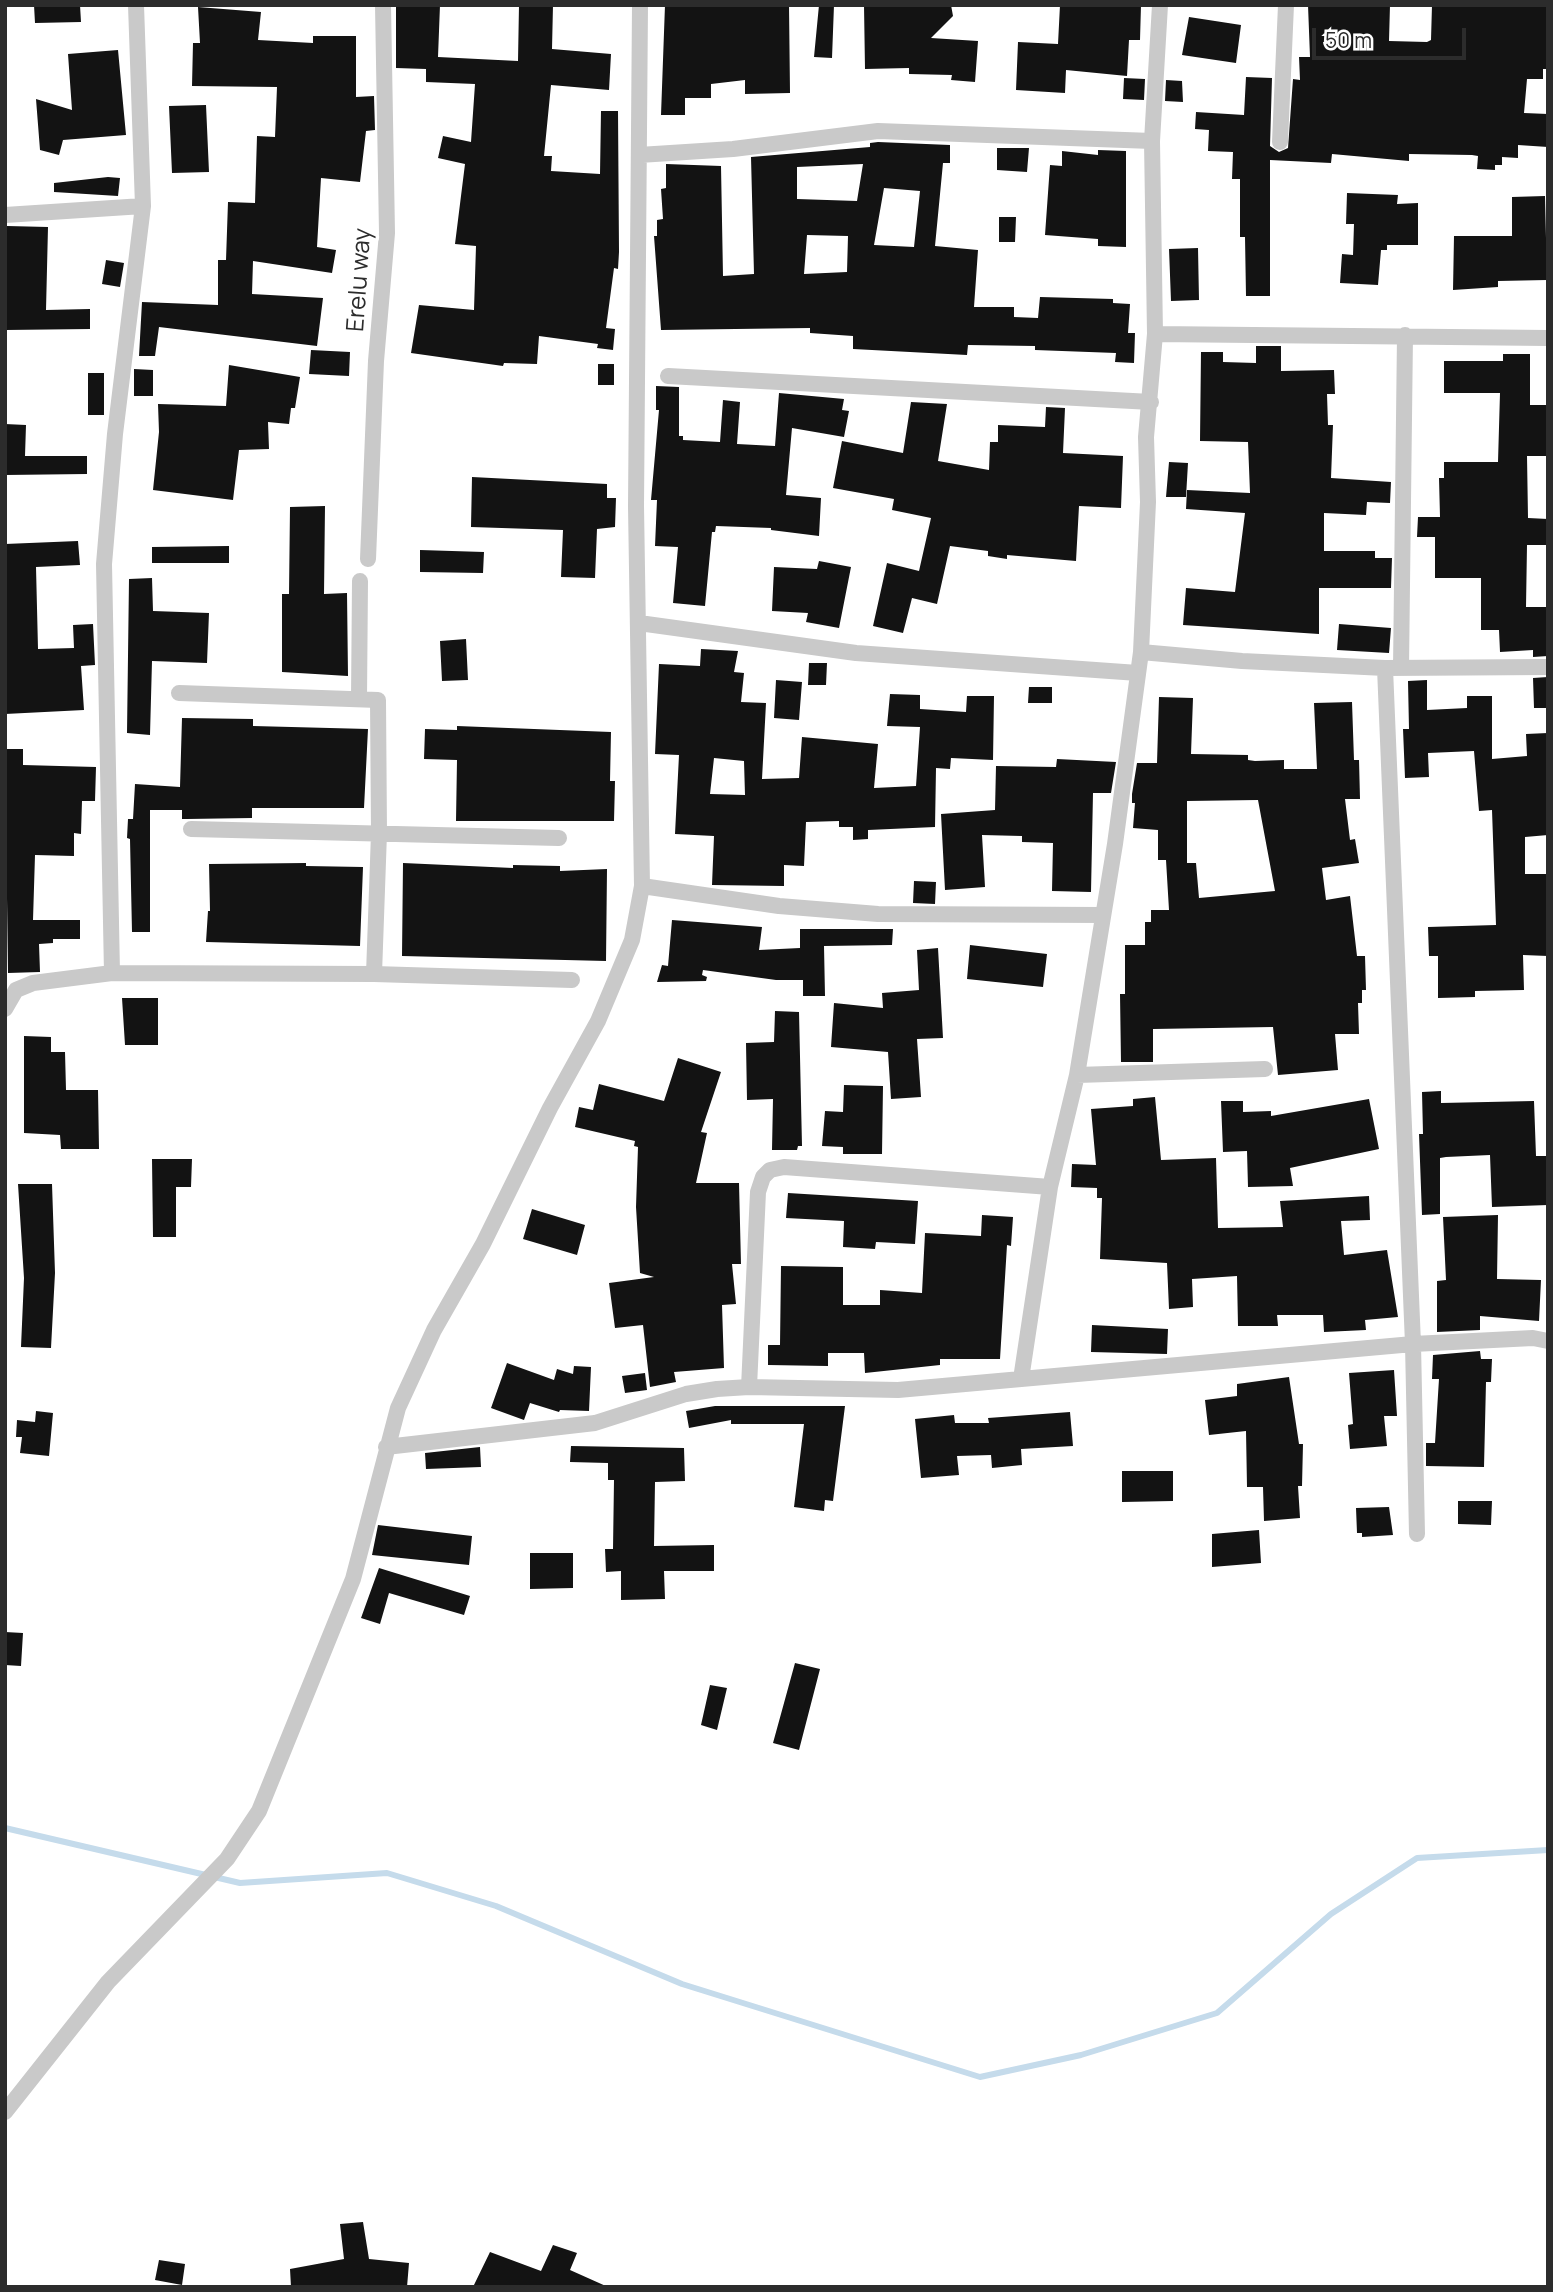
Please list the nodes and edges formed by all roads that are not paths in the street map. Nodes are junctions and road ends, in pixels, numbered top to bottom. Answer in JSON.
{"nodes":[{"id":1,"x":136,"y":5,"type":"edge"},
{"id":2,"x":383,"y":5,"type":"edge"},
{"id":3,"x":640,"y":5,"type":"edge"},
{"id":4,"x":1160,"y":5,"type":"edge"},
{"id":5,"x":1286,"y":5,"type":"edge"},
{"id":6,"x":1152,"y":141,"type":"junction"},
{"id":7,"x":1280,"y":142,"type":"dead end"},
{"id":8,"x":639,"y":155,"type":"junction"},
{"id":9,"x":143,"y":206,"type":"junction"},
{"id":10,"x":5,"y":215,"type":"edge"},
{"id":11,"x":1154,"y":334,"type":"junction"},
{"id":12,"x":1405,"y":335,"type":"junction"},
{"id":13,"x":1548,"y":338,"type":"edge"},
{"id":14,"x":668,"y":376,"type":"dead end"},
{"id":15,"x":1151,"y":402,"type":"junction"},
{"id":16,"x":368,"y":559,"type":"dead end"},
{"id":17,"x":360,"y":581,"type":"dead end"},
{"id":18,"x":639,"y":623,"type":"junction"},
{"id":19,"x":1141,"y":652,"type":"junction"},
{"id":20,"x":1548,"y":667,"type":"edge"},
{"id":21,"x":1393,"y":668,"type":"junction"},
{"id":22,"x":1138,"y":673,"type":"junction"},
{"id":23,"x":179,"y":694,"type":"dead end"},
{"id":24,"x":359,"y":698,"type":"junction"},
{"id":25,"x":191,"y":829,"type":"dead end"},
{"id":26,"x":379,"y":833,"type":"junction"},
{"id":27,"x":559,"y":838,"type":"dead end"},
{"id":28,"x":642,"y":886,"type":"junction"},
{"id":29,"x":1102,"y":915,"type":"junction"},
{"id":30,"x":112,"y":973,"type":"junction"},
{"id":31,"x":374,"y":974,"type":"junction"},
{"id":32,"x":572,"y":980,"type":"dead end"},
{"id":33,"x":5,"y":1009,"type":"edge"},
{"id":34,"x":1265,"y":1069,"type":"dead end"},
{"id":35,"x":1077,"y":1075,"type":"junction"},
{"id":36,"x":1050,"y":1187,"type":"junction"},
{"id":37,"x":1548,"y":1340,"type":"edge"},
{"id":38,"x":1413,"y":1344,"type":"junction"},
{"id":39,"x":1021,"y":1379,"type":"junction"},
{"id":40,"x":750,"y":1387,"type":"junction"},
{"id":41,"x":386,"y":1447,"type":"junction"},
{"id":42,"x":1417,"y":1534,"type":"dead end"},
{"id":43,"x":5,"y":2112,"type":"edge"}],
"edges":[{"from":1,"to":9,"type":"street"},
{"from":2,"to":16,"type":"street","name":"Erelu way"},
{"from":3,"to":8,"type":"street"},
{"from":4,"to":6,"type":"street"},
{"from":5,"to":7,"type":"street"},
{"from":6,"to":8,"type":"street"},
{"from":6,"to":11,"type":"street"},
{"from":8,"to":18,"type":"street"},
{"from":9,"to":10,"type":"street"},
{"from":9,"to":30,"type":"street"},
{"from":11,"to":12,"type":"street"},
{"from":11,"to":15,"type":"street"},
{"from":12,"to":13,"type":"street"},
{"from":12,"to":21,"type":"street"},
{"from":14,"to":15,"type":"street"},
{"from":15,"to":19,"type":"street"},
{"from":17,"to":24,"type":"street"},
{"from":18,"to":22,"type":"street"},
{"from":18,"to":28,"type":"street"},
{"from":19,"to":21,"type":"street"},
{"from":19,"to":22,"type":"street"},
{"from":20,"to":21,"type":"street"},
{"from":21,"to":38,"type":"street"},
{"from":22,"to":29,"type":"street"},
{"from":23,"to":24,"type":"street"},
{"from":24,"to":26,"type":"street"},
{"from":25,"to":26,"type":"street"},
{"from":26,"to":27,"type":"street"},
{"from":26,"to":31,"type":"street"},
{"from":28,"to":29,"type":"street"},
{"from":28,"to":41,"type":"street"},
{"from":29,"to":35,"type":"street"},
{"from":30,"to":31,"type":"street"},
{"from":30,"to":33,"type":"street"},
{"from":31,"to":32,"type":"street"},
{"from":34,"to":35,"type":"street"},
{"from":35,"to":36,"type":"street"},
{"from":36,"to":39,"type":"street"},
{"from":36,"to":40,"type":"street"},
{"from":37,"to":38,"type":"street"},
{"from":38,"to":39,"type":"street"},
{"from":38,"to":42,"type":"street"},
{"from":39,"to":40,"type":"street"},
{"from":40,"to":41,"type":"street"},
{"from":41,"to":43,"type":"street"}]}
